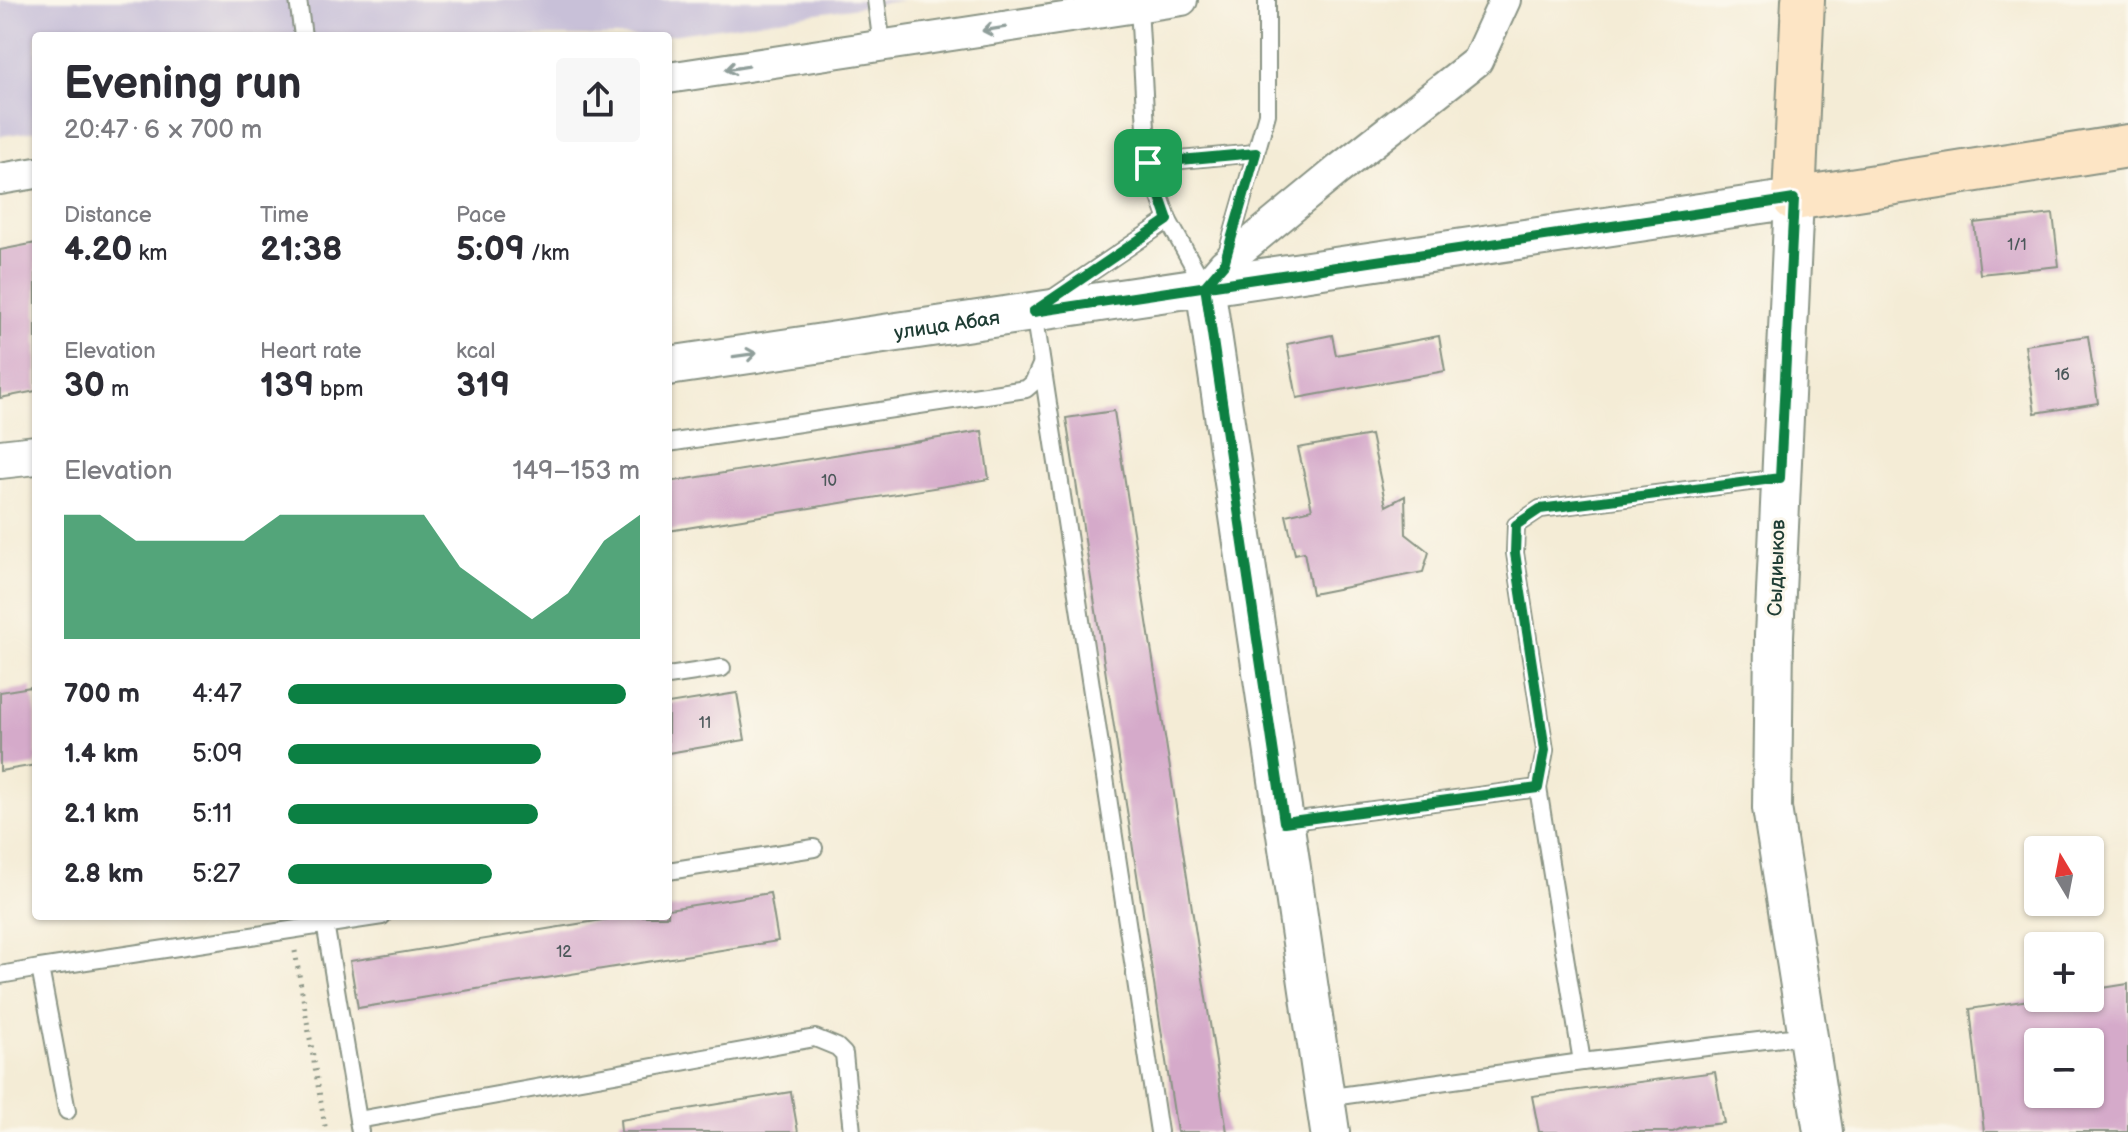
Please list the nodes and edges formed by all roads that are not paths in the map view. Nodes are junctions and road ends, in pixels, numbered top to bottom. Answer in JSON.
{"nodes":[{"id":1,"x":298,"y":0,"type":"edge"},
{"id":2,"x":876,"y":0,"type":"edge"},
{"id":3,"x":1182,"y":0,"type":"edge"},
{"id":4,"x":1267,"y":0,"type":"edge"},
{"id":5,"x":1505,"y":0,"type":"edge"},
{"id":6,"x":1803,"y":0,"type":"edge"},
{"id":7,"x":1139,"y":7,"type":"junction"},
{"id":8,"x":302,"y":32,"type":"edge"},
{"id":9,"x":882,"y":46,"type":"junction"},
{"id":10,"x":672,"y":77,"type":"edge"},
{"id":11,"x":2128,"y":146,"type":"edge"},
{"id":12,"x":1256,"y":153,"type":"junction"},
{"id":13,"x":1148,"y":163,"type":"junction"},
{"id":14,"x":32,"y":174,"type":"edge"},
{"id":15,"x":0,"y":179,"type":"edge"},
{"id":16,"x":1794,"y":199,"type":"junction"},
{"id":17,"x":1168,"y":220,"type":"junction"},
{"id":18,"x":1215,"y":275,"type":"junction"},
{"id":19,"x":1033,"y":312,"type":"junction"},
{"id":20,"x":1041,"y":363,"type":"junction"},
{"id":21,"x":672,"y":365,"type":"edge"},
{"id":22,"x":672,"y":442,"type":"edge"},
{"id":23,"x":32,"y":455,"type":"edge"},
{"id":24,"x":0,"y":459,"type":"edge"},
{"id":25,"x":1780,"y":478,"type":"junction"},
{"id":26,"x":722,"y":668,"type":"dead end"},
{"id":27,"x":672,"y":675,"type":"edge"},
{"id":28,"x":1538,"y":788,"type":"junction"},
{"id":29,"x":1284,"y":822,"type":"junction"},
{"id":30,"x":814,"y":848,"type":"dead end"},
{"id":31,"x":672,"y":870,"type":"edge"},
{"id":32,"x":324,"y":920,"type":"edge"},
{"id":33,"x":40,"y":968,"type":"junction"},
{"id":34,"x":0,"y":975,"type":"edge"},
{"id":35,"x":1808,"y":1035,"type":"junction"},
{"id":36,"x":1582,"y":1062,"type":"junction"},
{"id":37,"x":67,"y":1111,"type":"dead end"},
{"id":38,"x":1327,"y":1115,"type":"edge"},
{"id":39,"x":359,"y":1126,"type":"edge"},
{"id":40,"x":852,"y":1132,"type":"edge"},
{"id":41,"x":1159,"y":1132,"type":"edge"},
{"id":42,"x":1823,"y":1132,"type":"edge"}],
"edges":[{"from":1,"to":8,"type":"lane"},
{"from":2,"to":9,"type":"lane"},
{"from":3,"to":7,"type":"street"},
{"from":4,"to":12,"type":"lane"},
{"from":5,"to":18,"type":"street"},
{"from":6,"to":16,"type":"main road","name":"Сыдиыков"},
{"from":7,"to":9,"type":"street","one_way":true},
{"from":7,"to":13,"type":"lane"},
{"from":9,"to":10,"type":"street","one_way":true},
{"from":11,"to":16,"type":"main road"},
{"from":12,"to":13,"type":"lane"},
{"from":12,"to":18,"type":"lane"},
{"from":13,"to":17,"type":"lane"},
{"from":14,"to":15,"type":"street"},
{"from":16,"to":18,"type":"street","name":"улица Абая"},
{"from":16,"to":25,"type":"street","name":"Сыдиыков"},
{"from":17,"to":18,"type":"lane"},
{"from":17,"to":19,"type":"lane"},
{"from":18,"to":19,"type":"street","name":"улица Абая"},
{"from":18,"to":29,"type":"street"},
{"from":19,"to":20,"type":"lane"},
{"from":21,"to":19,"type":"street","name":"улица Абая","one_way":true},
{"from":20,"to":22,"type":"lane"},
{"from":20,"to":41,"type":"lane"},
{"from":23,"to":24,"type":"street"},
{"from":25,"to":28,"type":"lane"},
{"from":25,"to":35,"type":"street","name":"Сыдиыков"},
{"from":26,"to":27,"type":"lane"},
{"from":28,"to":29,"type":"lane"},
{"from":28,"to":36,"type":"lane"},
{"from":29,"to":38,"type":"street"},
{"from":30,"to":31,"type":"lane"},
{"from":32,"to":33,"type":"lane"},
{"from":32,"to":39,"type":"lane"},
{"from":33,"to":34,"type":"lane"},
{"from":33,"to":37,"type":"lane"},
{"from":35,"to":36,"type":"lane"},
{"from":35,"to":42,"type":"street","name":"Сыдиыков"},
{"from":36,"to":38,"type":"lane"},
{"from":39,"to":40,"type":"lane"}]}
